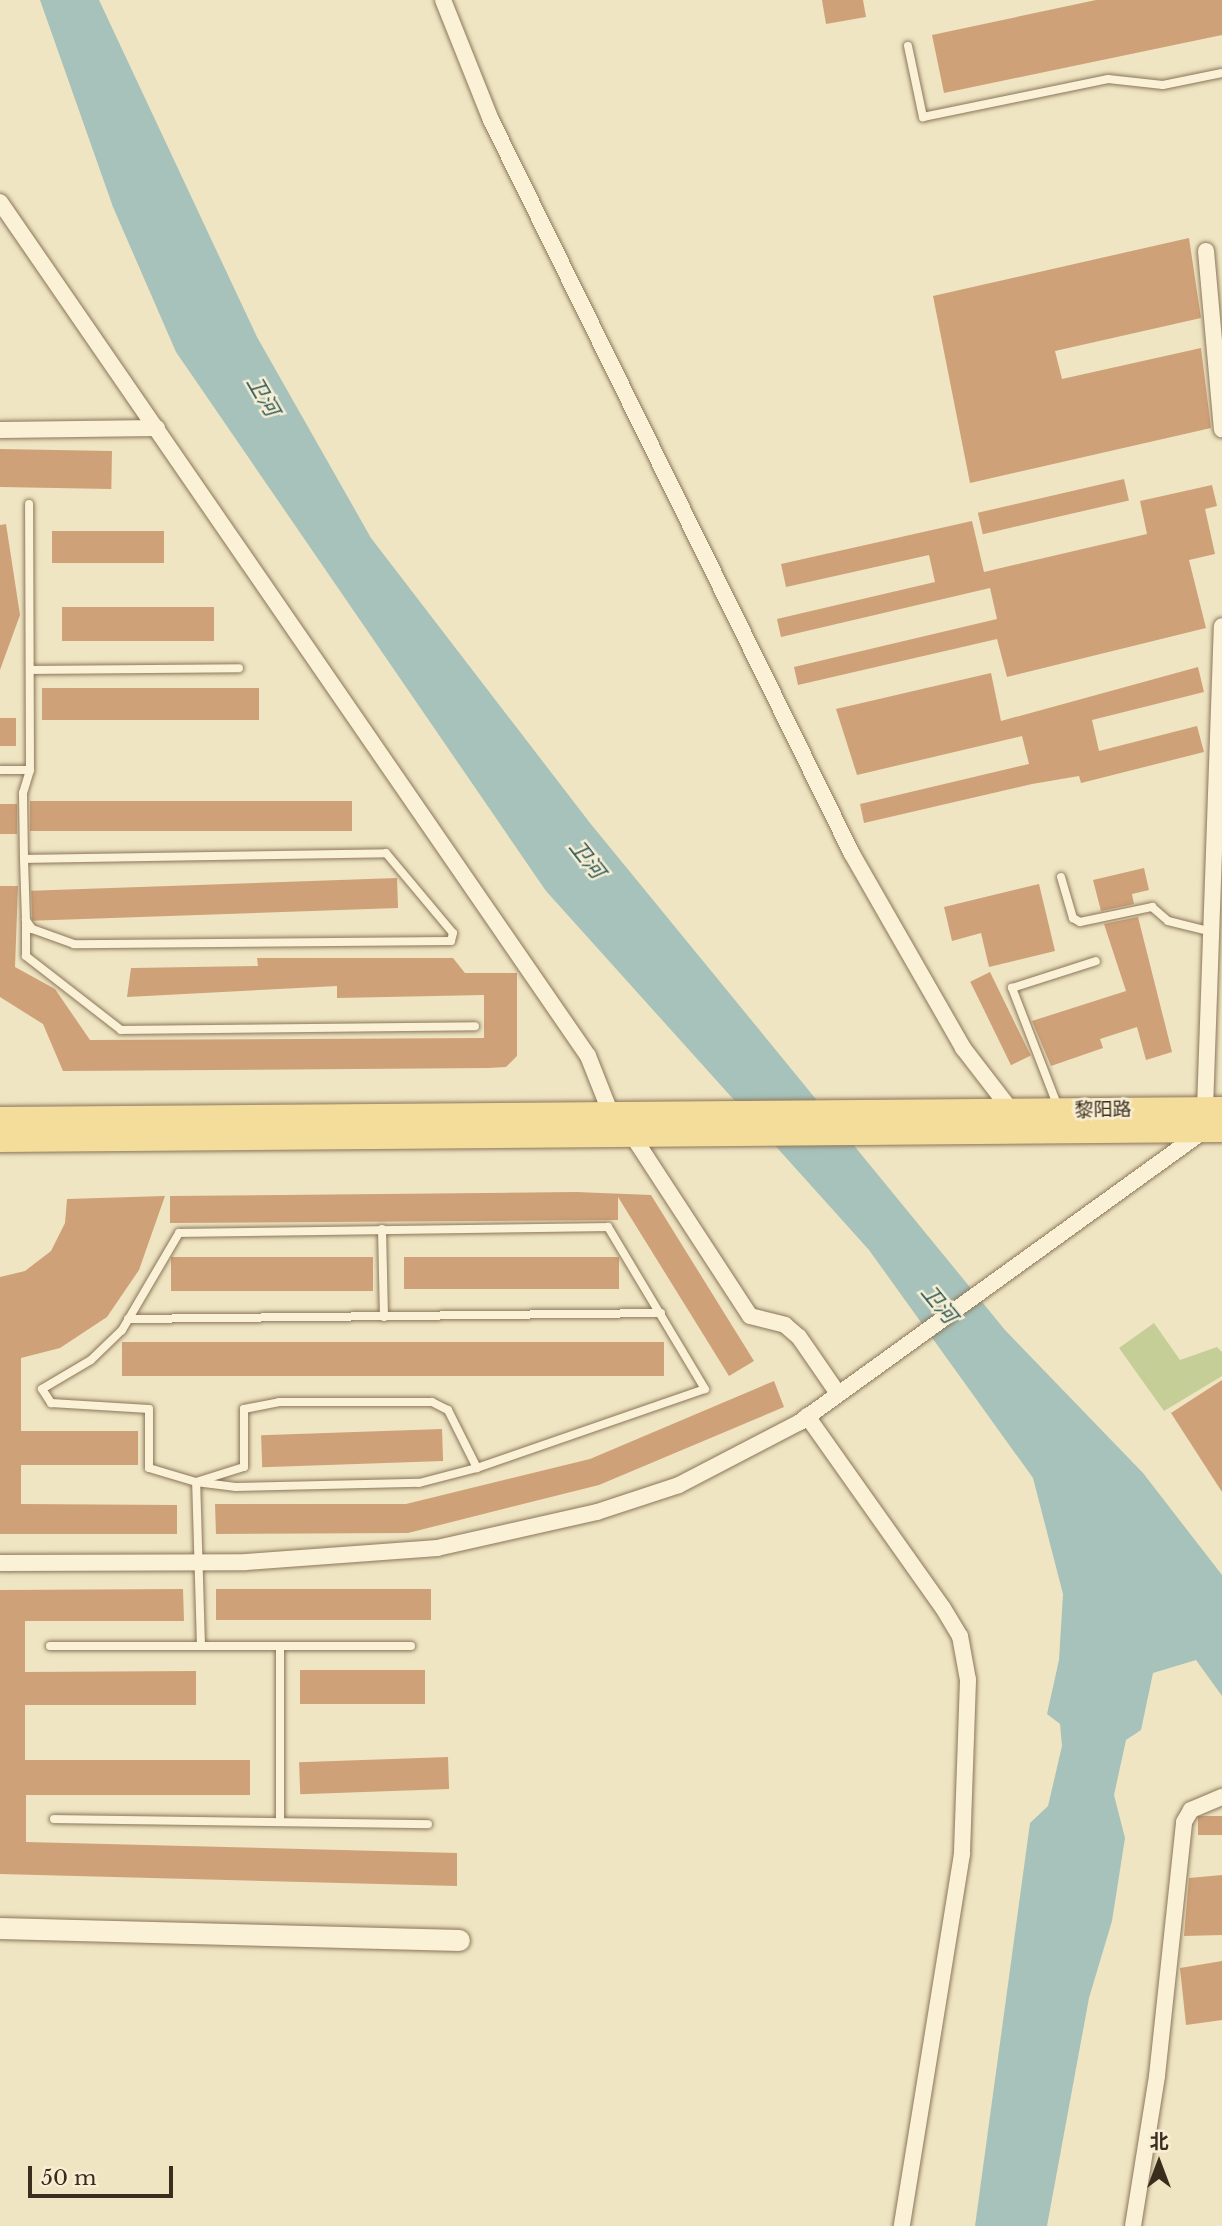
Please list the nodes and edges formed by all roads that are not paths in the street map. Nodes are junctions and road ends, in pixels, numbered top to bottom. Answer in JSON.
{"nodes":[{"id":1,"x":443,"y":0,"type":"edge"},
{"id":2,"x":908,"y":46,"type":"dead end"},
{"id":3,"x":1222,"y":73,"type":"edge"},
{"id":4,"x":0,"y":202,"type":"edge"},
{"id":5,"x":1206,"y":251,"type":"dead end"},
{"id":6,"x":157,"y":428,"type":"junction"},
{"id":7,"x":1222,"y":429,"type":"edge"},
{"id":8,"x":0,"y":430,"type":"edge"},
{"id":9,"x":29,"y":504,"type":"dead end"},
{"id":10,"x":1222,"y":626,"type":"edge"},
{"id":11,"x":239,"y":668,"type":"dead end"},
{"id":12,"x":30,"y":670,"type":"junction"},
{"id":13,"x":0,"y":770,"type":"edge"},
{"id":14,"x":30,"y":770,"type":"junction"},
{"id":15,"x":24,"y":859,"type":"junction"},
{"id":16,"x":1061,"y":877,"type":"dead end"},
{"id":17,"x":26,"y":920,"type":"junction"},
{"id":18,"x":1208,"y":931,"type":"junction"},
{"id":19,"x":1096,"y":961,"type":"dead end"},
{"id":20,"x":475,"y":1027,"type":"dead end"},
{"id":21,"x":1059,"y":1110,"type":"junction"},
{"id":22,"x":1011,"y":1111,"type":"junction"},
{"id":23,"x":611,"y":1114,"type":"junction"},
{"id":24,"x":0,"y":1119,"type":"edge"},
{"id":25,"x":1214,"y":1119,"type":"edge"},
{"id":26,"x":986,"y":1121,"type":"junction"},
{"id":27,"x":639,"y":1128,"type":"junction"},
{"id":28,"x":0,"y":1140,"type":"edge"},
{"id":29,"x":382,"y":1228,"type":"junction"},
{"id":30,"x":661,"y":1314,"type":"junction"},
{"id":31,"x":384,"y":1317,"type":"junction"},
{"id":32,"x":128,"y":1319,"type":"junction"},
{"id":33,"x":837,"y":1392,"type":"junction"},
{"id":34,"x":807,"y":1416,"type":"junction"},
{"id":35,"x":477,"y":1468,"type":"junction"},
{"id":36,"x":196,"y":1482,"type":"junction"},
{"id":37,"x":201,"y":1562,"type":"junction"},
{"id":38,"x":0,"y":1563,"type":"edge"},
{"id":39,"x":50,"y":1646,"type":"dead end"},
{"id":40,"x":201,"y":1646,"type":"junction"},
{"id":41,"x":280,"y":1646,"type":"junction"},
{"id":42,"x":411,"y":1646,"type":"dead end"},
{"id":43,"x":1222,"y":1797,"type":"edge"},
{"id":44,"x":54,"y":1819,"type":"dead end"},
{"id":45,"x":280,"y":1822,"type":"junction"},
{"id":46,"x":428,"y":1824,"type":"dead end"},
{"id":47,"x":0,"y":1928,"type":"edge"},
{"id":48,"x":459,"y":1940,"type":"dead end"},
{"id":49,"x":902,"y":2226,"type":"edge"},
{"id":50,"x":1133,"y":2226,"type":"edge"}],
"edges":[{"from":1,"to":22,"type":"street"},
{"from":2,"to":3,"type":"lane"},
{"from":4,"to":6,"type":"street"},
{"from":5,"to":7,"type":"street"},
{"from":6,"to":8,"type":"street"},
{"from":6,"to":23,"type":"street"},
{"from":9,"to":12,"type":"lane"},
{"from":10,"to":18,"type":"street"},
{"from":11,"to":12,"type":"lane"},
{"from":12,"to":14,"type":"lane"},
{"from":13,"to":14,"type":"lane"},
{"from":14,"to":15,"type":"lane"},
{"from":15,"to":17,"type":"lane"},
{"from":15,"to":17,"type":"lane"},
{"from":16,"to":18,"type":"lane"},
{"from":17,"to":20,"type":"lane"},
{"from":18,"to":25,"type":"street"},
{"from":19,"to":21,"type":"lane"},
{"from":21,"to":22,"type":"main road","name":"黎阳路"},
{"from":21,"to":25,"type":"main road","name":"黎阳路"},
{"from":22,"to":26,"type":"main road","name":"黎阳路"},
{"from":23,"to":24,"type":"main road"},
{"from":23,"to":27,"type":"main road"},
{"from":25,"to":26,"type":"main road","name":"黎阳路"},
{"from":25,"to":33,"type":"street"},
{"from":26,"to":27,"type":"main road"},
{"from":27,"to":28,"type":"main road"},
{"from":27,"to":33,"type":"street"},
{"from":29,"to":30,"type":"lane"},
{"from":29,"to":31,"type":"lane"},
{"from":29,"to":32,"type":"lane"},
{"from":30,"to":31,"type":"lane"},
{"from":30,"to":35,"type":"lane"},
{"from":31,"to":32,"type":"lane"},
{"from":32,"to":36,"type":"lane"},
{"from":33,"to":34,"type":"street"},
{"from":34,"to":37,"type":"street"},
{"from":34,"to":49,"type":"street"},
{"from":35,"to":36,"type":"lane"},
{"from":35,"to":36,"type":"lane"},
{"from":36,"to":37,"type":"lane"},
{"from":37,"to":38,"type":"street"},
{"from":37,"to":40,"type":"lane"},
{"from":39,"to":40,"type":"lane"},
{"from":40,"to":41,"type":"lane"},
{"from":41,"to":42,"type":"lane"},
{"from":41,"to":45,"type":"lane"},
{"from":43,"to":50,"type":"street"},
{"from":44,"to":45,"type":"lane"},
{"from":45,"to":46,"type":"lane"},
{"from":47,"to":48,"type":"street"}]}
